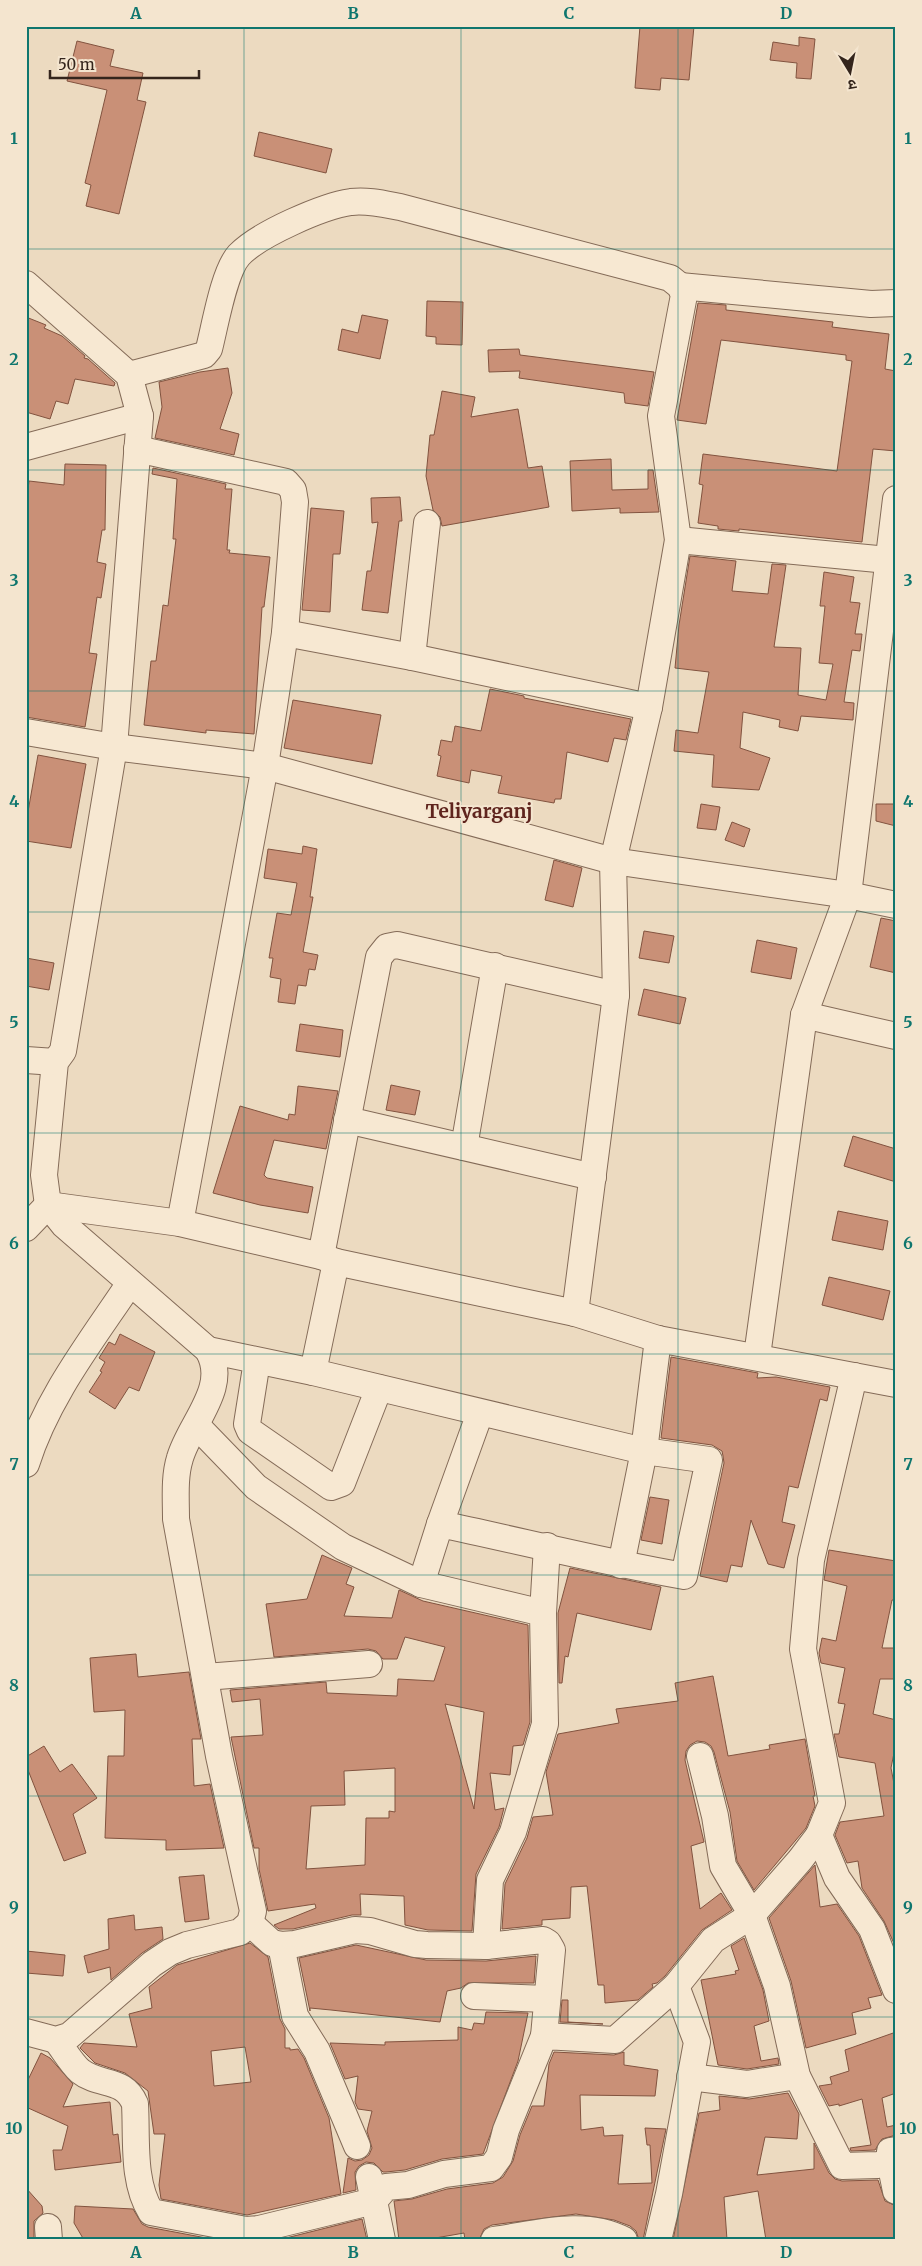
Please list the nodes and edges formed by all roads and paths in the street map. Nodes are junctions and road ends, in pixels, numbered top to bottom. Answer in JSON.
{"nodes":[{"id":1,"x":26,"y":284,"type":"edge"},
{"id":2,"x":680,"y":286,"type":"junction"},
{"id":3,"x":896,"y":303,"type":"edge"},
{"id":4,"x":129,"y":375,"type":"junction"},
{"id":5,"x":140,"y":416,"type":"junction"},
{"id":6,"x":26,"y":447,"type":"edge"},
{"id":7,"x":137,"y":449,"type":"junction"},
{"id":8,"x":896,"y":499,"type":"edge"},
{"id":9,"x":427,"y":523,"type":"dead end"},
{"id":10,"x":678,"y":540,"type":"junction"},
{"id":11,"x":888,"y":560,"type":"junction"},
{"id":12,"x":284,"y":633,"type":"junction"},
{"id":13,"x":412,"y":657,"type":"junction"},
{"id":14,"x":649,"y":707,"type":"junction"},
{"id":15,"x":26,"y":732,"type":"edge"},
{"id":16,"x":114,"y":747,"type":"junction"},
{"id":17,"x":265,"y":766,"type":"junction"},
{"id":18,"x":613,"y":860,"type":"junction"},
{"id":19,"x":848,"y":895,"type":"junction"},
{"id":20,"x":896,"y":905,"type":"edge"},
{"id":21,"x":495,"y":966,"type":"junction"},
{"id":22,"x":616,"y":995,"type":"junction"},
{"id":23,"x":804,"y":1015,"type":"junction"},
{"id":24,"x":896,"y":1036,"type":"edge"},
{"id":25,"x":26,"y":1060,"type":"edge"},
{"id":26,"x":55,"y":1062,"type":"junction"},
{"id":27,"x":347,"y":1120,"type":"junction"},
{"id":28,"x":464,"y":1147,"type":"junction"},
{"id":29,"x":593,"y":1178,"type":"junction"},
{"id":30,"x":48,"y":1205,"type":"junction"},
{"id":31,"x":180,"y":1224,"type":"junction"},
{"id":32,"x":26,"y":1228,"type":"edge"},
{"id":33,"x":329,"y":1259,"type":"junction"},
{"id":34,"x":130,"y":1282,"type":"junction"},
{"id":35,"x":575,"y":1313,"type":"junction"},
{"id":36,"x":658,"y":1339,"type":"junction"},
{"id":37,"x":208,"y":1350,"type":"junction"},
{"id":38,"x":757,"y":1356,"type":"junction"},
{"id":39,"x":257,"y":1360,"type":"junction"},
{"id":40,"x":313,"y":1372,"type":"junction"},
{"id":41,"x":854,"y":1376,"type":"junction"},
{"id":42,"x":896,"y":1384,"type":"edge"},
{"id":43,"x":379,"y":1388,"type":"junction"},
{"id":44,"x":480,"y":1413,"type":"junction"},
{"id":45,"x":196,"y":1425,"type":"junction"},
{"id":46,"x":644,"y":1451,"type":"junction"},
{"id":47,"x":26,"y":1464,"type":"edge"},
{"id":48,"x":440,"y":1524,"type":"junction"},
{"id":49,"x":547,"y":1546,"type":"junction"},
{"id":50,"x":621,"y":1565,"type":"junction"},
{"id":51,"x":421,"y":1584,"type":"junction"},
{"id":52,"x":542,"y":1613,"type":"junction"},
{"id":53,"x":369,"y":1664,"type":"dead end"},
{"id":54,"x":205,"y":1677,"type":"junction"},
{"id":55,"x":700,"y":1756,"type":"dead end"},
{"id":56,"x":819,"y":1835,"type":"junction"},
{"id":57,"x":752,"y":1915,"type":"junction"},
{"id":58,"x":250,"y":1923,"type":"junction"},
{"id":59,"x":281,"y":1945,"type":"junction"},
{"id":60,"x":486,"y":1946,"type":"junction"},
{"id":61,"x":676,"y":1986,"type":"junction"},
{"id":62,"x":896,"y":1990,"type":"edge"},
{"id":63,"x":474,"y":1996,"type":"dead end"},
{"id":64,"x":548,"y":1999,"type":"junction"},
{"id":65,"x":26,"y":2032,"type":"edge"},
{"id":66,"x":544,"y":2036,"type":"junction"},
{"id":67,"x":56,"y":2040,"type":"junction"},
{"id":68,"x":797,"y":2076,"type":"junction"},
{"id":69,"x":690,"y":2077,"type":"junction"},
{"id":70,"x":357,"y":2146,"type":"dead end"},
{"id":71,"x":893,"y":2156,"type":"edge"},
{"id":72,"x":372,"y":2189,"type":"junction"},
{"id":73,"x":896,"y":2191,"type":"edge"},
{"id":74,"x":382,"y":2240,"type":"edge"},
{"id":75,"x":494,"y":2240,"type":"edge"},
{"id":76,"x":624,"y":2240,"type":"edge"},
{"id":77,"x":658,"y":2240,"type":"edge"}],
"edges":[{"from":1,"to":4,"type":"street"},
{"from":2,"to":3,"type":"street"},
{"from":2,"to":4,"type":"street"},
{"from":2,"to":10,"type":"street"},
{"from":4,"to":5,"type":"street"},
{"from":5,"to":6,"type":"street"},
{"from":5,"to":7,"type":"street"},
{"from":7,"to":12,"type":"street"},
{"from":7,"to":16,"type":"street"},
{"from":8,"to":11,"type":"street"},
{"from":9,"to":13,"type":"street"},
{"from":10,"to":11,"type":"street"},
{"from":10,"to":14,"type":"street"},
{"from":11,"to":19,"type":"street"},
{"from":12,"to":13,"type":"street"},
{"from":12,"to":17,"type":"street"},
{"from":13,"to":14,"type":"street"},
{"from":14,"to":18,"type":"street"},
{"from":15,"to":16,"type":"street"},
{"from":16,"to":17,"type":"street"},
{"from":16,"to":26,"type":"street"},
{"from":17,"to":18,"type":"street"},
{"from":17,"to":31,"type":"street"},
{"from":18,"to":19,"type":"street"},
{"from":18,"to":22,"type":"street"},
{"from":19,"to":20,"type":"street"},
{"from":19,"to":23,"type":"street"},
{"from":21,"to":22,"type":"street"},
{"from":21,"to":27,"type":"street"},
{"from":21,"to":28,"type":"street"},
{"from":22,"to":29,"type":"street"},
{"from":23,"to":24,"type":"street"},
{"from":23,"to":38,"type":"street"},
{"from":25,"to":26,"type":"street"},
{"from":26,"to":30,"type":"street"},
{"from":27,"to":28,"type":"street"},
{"from":27,"to":33,"type":"street"},
{"from":28,"to":29,"type":"street"},
{"from":29,"to":35,"type":"street"},
{"from":30,"to":31,"type":"street"},
{"from":30,"to":32,"type":"street"},
{"from":30,"to":34,"type":"street"},
{"from":31,"to":33,"type":"street"},
{"from":33,"to":35,"type":"street"},
{"from":33,"to":40,"type":"street"},
{"from":34,"to":37,"type":"street"},
{"from":34,"to":47,"type":"street"},
{"from":35,"to":36,"type":"street"},
{"from":36,"to":38,"type":"street"},
{"from":36,"to":46,"type":"street"},
{"from":37,"to":39,"type":"street"},
{"from":37,"to":45,"type":"street"},
{"from":38,"to":41,"type":"street"},
{"from":39,"to":40,"type":"street"},
{"from":39,"to":43,"type":"street"},
{"from":40,"to":43,"type":"street"},
{"from":41,"to":42,"type":"street"},
{"from":41,"to":56,"type":"street"},
{"from":43,"to":44,"type":"street"},
{"from":44,"to":46,"type":"street"},
{"from":44,"to":48,"type":"street"},
{"from":45,"to":51,"type":"street"},
{"from":45,"to":54,"type":"street"},
{"from":46,"to":50,"type":"street"},
{"from":46,"to":50,"type":"street"},
{"from":48,"to":49,"type":"street"},
{"from":48,"to":51,"type":"street"},
{"from":49,"to":50,"type":"street"},
{"from":49,"to":52,"type":"street"},
{"from":51,"to":52,"type":"street"},
{"from":52,"to":60,"type":"street"},
{"from":53,"to":54,"type":"street"},
{"from":54,"to":58,"type":"street"},
{"from":55,"to":57,"type":"street"},
{"from":56,"to":57,"type":"street"},
{"from":56,"to":62,"type":"street"},
{"from":57,"to":61,"type":"street"},
{"from":57,"to":68,"type":"street"},
{"from":58,"to":59,"type":"street"},
{"from":58,"to":67,"type":"street"},
{"from":59,"to":60,"type":"street"},
{"from":59,"to":70,"type":"street"},
{"from":60,"to":64,"type":"street"},
{"from":61,"to":66,"type":"street"},
{"from":61,"to":69,"type":"street"},
{"from":63,"to":64,"type":"street"},
{"from":64,"to":66,"type":"street"},
{"from":65,"to":67,"type":"street"},
{"from":66,"to":72,"type":"street"},
{"from":67,"to":72,"type":"street"},
{"from":68,"to":69,"type":"street"},
{"from":68,"to":71,"type":"street"},
{"from":69,"to":77,"type":"street"},
{"from":71,"to":73,"type":"street"},
{"from":72,"to":74,"type":"street"},
{"from":75,"to":76,"type":"street"}]}
